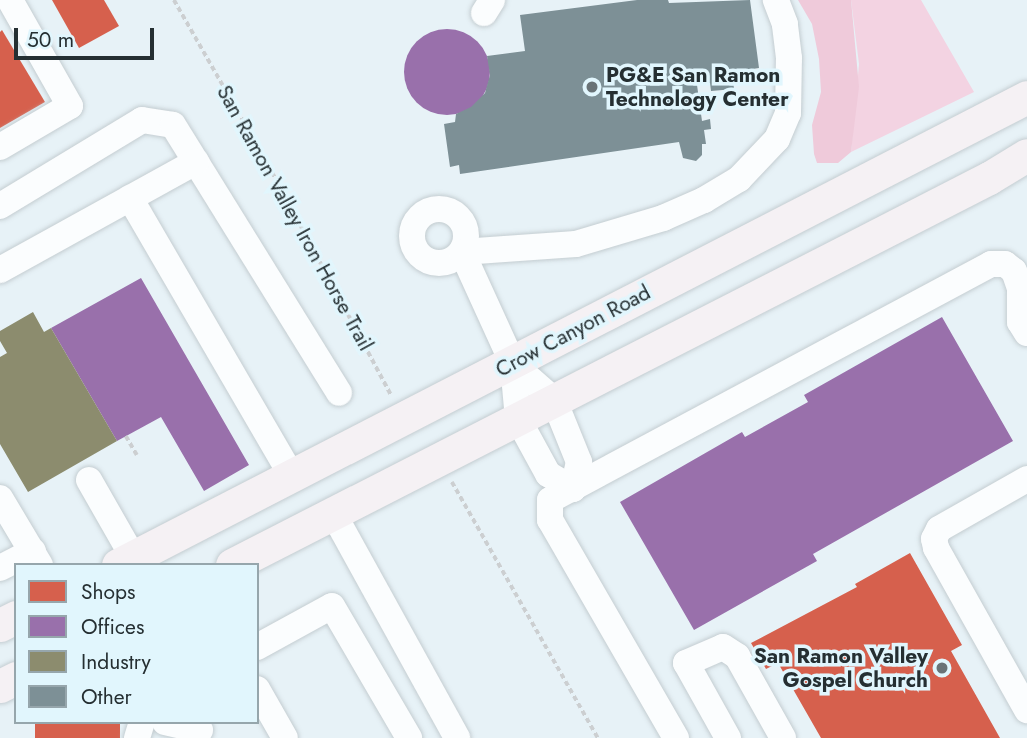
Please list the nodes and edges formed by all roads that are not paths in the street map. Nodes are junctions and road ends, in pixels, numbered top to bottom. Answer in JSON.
{"nodes":[{"id":1,"x":10,"y":0,"type":"edge"},
{"id":2,"x":776,"y":0,"type":"edge"},
{"id":3,"x":1023,"y":108,"type":"edge"},
{"id":4,"x":0,"y":147,"type":"edge"},
{"id":5,"x":1027,"y":155,"type":"edge"},
{"id":6,"x":196,"y":162,"type":"junction"},
{"id":7,"x":130,"y":198,"type":"junction"},
{"id":8,"x":0,"y":206,"type":"edge"},
{"id":9,"x":0,"y":270,"type":"edge"},
{"id":10,"x":1023,"y":328,"type":"edge"},
{"id":11,"x":513,"y":363,"type":"junction"},
{"id":12,"x":340,"y":393,"type":"dead end"},
{"id":13,"x":554,"y":400,"type":"junction"},
{"id":14,"x":517,"y":419,"type":"junction"},
{"id":15,"x":292,"y":476,"type":"junction"},
{"id":16,"x":1027,"y":479,"type":"edge"},
{"id":17,"x":89,"y":480,"type":"dead end"},
{"id":18,"x":573,"y":489,"type":"junction"},
{"id":19,"x":0,"y":498,"type":"edge"},
{"id":20,"x":333,"y":513,"type":"junction"},
{"id":21,"x":36,"y":558,"type":"edge"},
{"id":22,"x":125,"y":561,"type":"edge"},
{"id":23,"x":18,"y":563,"type":"edge"},
{"id":24,"x":236,"y":563,"type":"edge"},
{"id":25,"x":259,"y":646,"type":"edge"},
{"id":26,"x":686,"y":663,"type":"junction"},
{"id":27,"x":1018,"y":672,"type":"edge"},
{"id":28,"x":648,"y":687,"type":"junction"},
{"id":29,"x":259,"y":692,"type":"edge"},
{"id":30,"x":1027,"y":710,"type":"edge"},
{"id":31,"x":174,"y":724,"type":"edge"},
{"id":32,"x":200,"y":730,"type":"edge"},
{"id":33,"x":285,"y":738,"type":"edge"},
{"id":34,"x":409,"y":738,"type":"edge"},
{"id":35,"x":457,"y":738,"type":"edge"},
{"id":36,"x":677,"y":738,"type":"edge"},
{"id":37,"x":728,"y":738,"type":"edge"},
{"id":38,"x":783,"y":738,"type":"edge"}],
"edges":[{"from":1,"to":4,"type":"lane"},
{"from":2,"to":11,"type":"lane"},
{"from":3,"to":11,"type":"main road","name":"Crow Canyon Road"},
{"from":5,"to":13,"type":"main road"},
{"from":6,"to":7,"type":"lane"},
{"from":6,"to":8,"type":"lane"},
{"from":6,"to":12,"type":"lane"},
{"from":7,"to":9,"type":"lane"},
{"from":7,"to":15,"type":"lane"},
{"from":10,"to":18,"type":"lane"},
{"from":11,"to":13,"type":"lane"},
{"from":11,"to":14,"type":"lane"},
{"from":11,"to":15,"type":"main road","name":"Crow Canyon Road"},
{"from":13,"to":14,"type":"main road"},
{"from":13,"to":18,"type":"lane"},
{"from":14,"to":18,"type":"lane"},
{"from":14,"to":20,"type":"main road"},
{"from":15,"to":22,"type":"main road","name":"Crow Canyon Road"},
{"from":16,"to":27,"type":"lane"},
{"from":17,"to":22,"type":"lane"},
{"from":18,"to":28,"type":"lane"},
{"from":19,"to":21,"type":"lane"},
{"from":20,"to":24,"type":"main road"},
{"from":20,"to":35,"type":"lane"},
{"from":21,"to":23,"type":"lane"},
{"from":25,"to":34,"type":"lane"},
{"from":26,"to":28,"type":"lane"},
{"from":26,"to":37,"type":"lane"},
{"from":26,"to":38,"type":"lane"},
{"from":27,"to":30,"type":"lane"},
{"from":28,"to":36,"type":"lane"},
{"from":29,"to":33,"type":"lane"},
{"from":31,"to":32,"type":"lane"}]}
